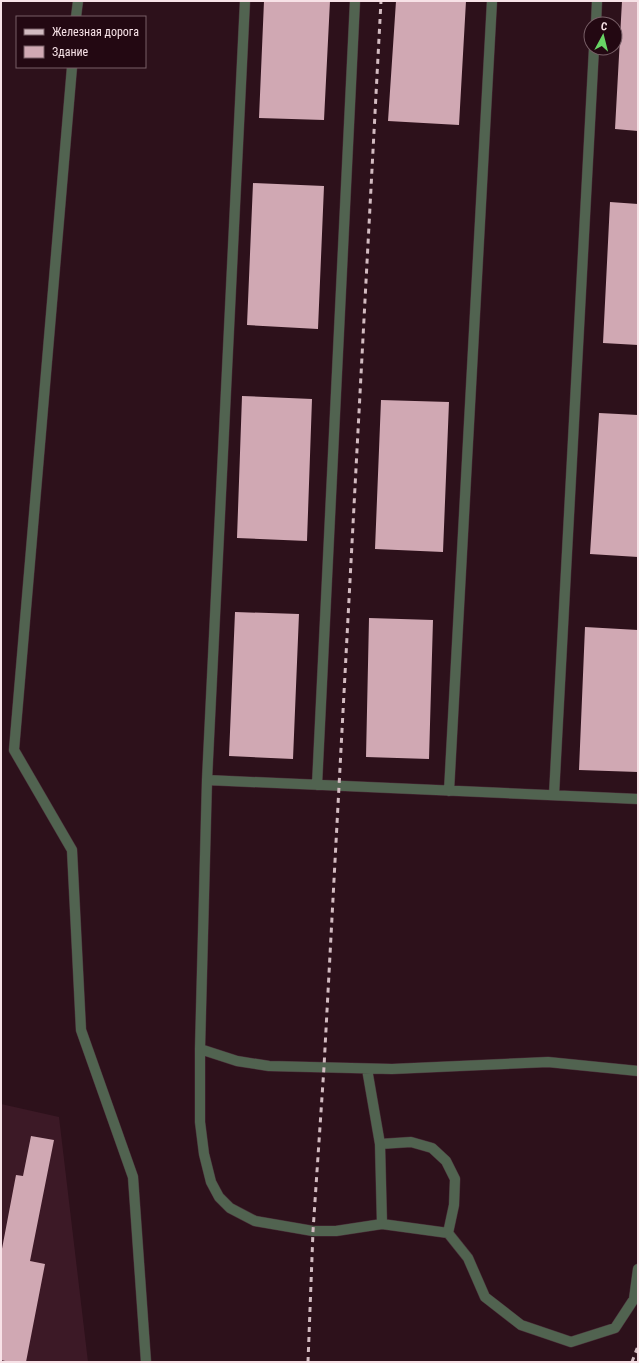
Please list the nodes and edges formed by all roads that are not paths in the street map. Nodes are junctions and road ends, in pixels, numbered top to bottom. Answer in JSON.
{"nodes":[{"id":1,"x":78,"y":1,"type":"edge"},
{"id":2,"x":245,"y":1,"type":"edge"},
{"id":3,"x":355,"y":1,"type":"edge"},
{"id":4,"x":492,"y":1,"type":"edge"},
{"id":5,"x":597,"y":1,"type":"edge"},
{"id":6,"x":76,"y":16,"type":"edge"},
{"id":7,"x":596,"y":16,"type":"edge"},
{"id":8,"x":594,"y":56,"type":"edge"},
{"id":9,"x":72,"y":68,"type":"edge"},
{"id":10,"x":207,"y":780,"type":"junction"},
{"id":11,"x":317,"y":785,"type":"junction"},
{"id":12,"x":449,"y":791,"type":"junction"},
{"id":13,"x":554,"y":795,"type":"junction"},
{"id":14,"x":638,"y":799,"type":"edge"},
{"id":15,"x":200,"y":1049,"type":"junction"},
{"id":16,"x":367,"y":1069,"type":"junction"},
{"id":17,"x":638,"y":1071,"type":"edge"},
{"id":18,"x":380,"y":1144,"type":"junction"},
{"id":19,"x":382,"y":1224,"type":"junction"},
{"id":20,"x":448,"y":1233,"type":"junction"},
{"id":21,"x":638,"y":1269,"type":"edge"},
{"id":22,"x":146,"y":1362,"type":"edge"}],
"edges":[{"from":1,"to":6,"type":"lane"},
{"from":2,"to":10,"type":"lane"},
{"from":3,"to":11,"type":"lane"},
{"from":4,"to":12,"type":"lane"},
{"from":5,"to":7,"type":"lane"},
{"from":8,"to":13,"type":"lane"},
{"from":9,"to":22,"type":"lane"},
{"from":10,"to":11,"type":"lane"},
{"from":10,"to":15,"type":"lane"},
{"from":11,"to":12,"type":"lane"},
{"from":12,"to":13,"type":"lane"},
{"from":13,"to":14,"type":"lane"},
{"from":15,"to":16,"type":"lane"},
{"from":15,"to":19,"type":"lane"},
{"from":16,"to":17,"type":"lane"},
{"from":16,"to":18,"type":"lane"},
{"from":18,"to":19,"type":"lane"},
{"from":18,"to":20,"type":"lane"},
{"from":19,"to":20,"type":"lane"},
{"from":20,"to":21,"type":"lane"}]}
